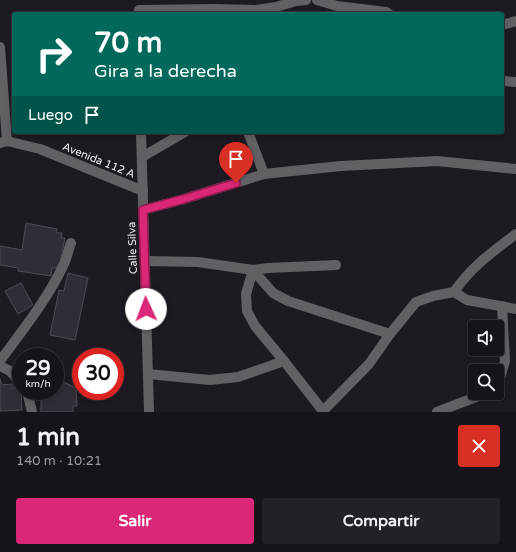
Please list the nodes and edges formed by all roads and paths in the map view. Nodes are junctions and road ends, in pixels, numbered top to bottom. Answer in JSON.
{"nodes":[{"id":1,"x":306,"y":0,"type":"edge"},
{"id":2,"x":317,"y":0,"type":"edge"},
{"id":3,"x":139,"y":8,"type":"edge"},
{"id":4,"x":386,"y":12,"type":"edge"},
{"id":5,"x":516,"y":21,"type":"edge"},
{"id":6,"x":504,"y":24,"type":"edge"},
{"id":7,"x":0,"y":47,"type":"edge"},
{"id":8,"x":504,"y":81,"type":"edge"},
{"id":9,"x":516,"y":82,"type":"edge"},
{"id":10,"x":141,"y":134,"type":"edge"},
{"id":11,"x":182,"y":134,"type":"edge"},
{"id":12,"x":249,"y":134,"type":"edge"},
{"id":13,"x":4,"y":142,"type":"edge"},
{"id":14,"x":142,"y":157,"type":"junction"},
{"id":15,"x":516,"y":169,"type":"edge"},
{"id":16,"x":264,"y":174,"type":"junction"},
{"id":17,"x":143,"y":190,"type":"junction"},
{"id":18,"x":143,"y":210,"type":"junction"},
{"id":19,"x":516,"y":234,"type":"edge"},
{"id":20,"x":70,"y":243,"type":"dead end"},
{"id":21,"x":145,"y":261,"type":"junction"},
{"id":22,"x":336,"y":265,"type":"dead end"},
{"id":23,"x":253,"y":270,"type":"junction"},
{"id":24,"x":454,"y":292,"type":"junction"},
{"id":25,"x":502,"y":306,"type":"junction"},
{"id":26,"x":516,"y":309,"type":"edge"},
{"id":27,"x":390,"y":334,"type":"junction"},
{"id":28,"x":284,"y":360,"type":"junction"},
{"id":29,"x":0,"y":361,"type":"edge"},
{"id":30,"x":504,"y":364,"type":"edge"},
{"id":31,"x":0,"y":366,"type":"edge"},
{"id":32,"x":12,"y":373,"type":"edge"},
{"id":33,"x":148,"y":374,"type":"junction"},
{"id":34,"x":29,"y":400,"type":"edge"},
{"id":35,"x":468,"y":400,"type":"edge"},
{"id":36,"x":32,"y":412,"type":"edge"},
{"id":37,"x":149,"y":412,"type":"edge"},
{"id":38,"x":322,"y":412,"type":"edge"},
{"id":39,"x":437,"y":412,"type":"edge"}],
"edges":[{"from":1,"to":3,"type":"street"},
{"from":2,"to":4,"type":"street"},
{"from":5,"to":6,"type":"street"},
{"from":7,"to":13,"type":"street"},
{"from":8,"to":9,"type":"street"},
{"from":10,"to":14,"type":"street","name":"Calle Silva"},
{"from":11,"to":14,"type":"street"},
{"from":12,"to":16,"type":"street"},
{"from":13,"to":17,"type":"street","name":"Avenida 112 A"},
{"from":14,"to":17,"type":"street","name":"Calle Silva"},
{"from":15,"to":16,"type":"street"},
{"from":16,"to":18,"type":"street"},
{"from":17,"to":18,"type":"street","name":"Calle Silva"},
{"from":18,"to":21,"type":"street","name":"Calle Silva"},
{"from":19,"to":24,"type":"street"},
{"from":20,"to":29,"type":"street"},
{"from":21,"to":23,"type":"street"},
{"from":21,"to":33,"type":"street","name":"Calle Silva"},
{"from":22,"to":23,"type":"street"},
{"from":23,"to":27,"type":"street"},
{"from":23,"to":28,"type":"street"},
{"from":24,"to":25,"type":"street"},
{"from":24,"to":27,"type":"street"},
{"from":25,"to":26,"type":"street"},
{"from":25,"to":30,"type":"street"},
{"from":27,"to":38,"type":"street"},
{"from":28,"to":33,"type":"street"},
{"from":28,"to":38,"type":"street"},
{"from":31,"to":32,"type":"street"},
{"from":33,"to":37,"type":"street","name":"Calle Silva"},
{"from":34,"to":36,"type":"street"},
{"from":35,"to":39,"type":"street"}]}
